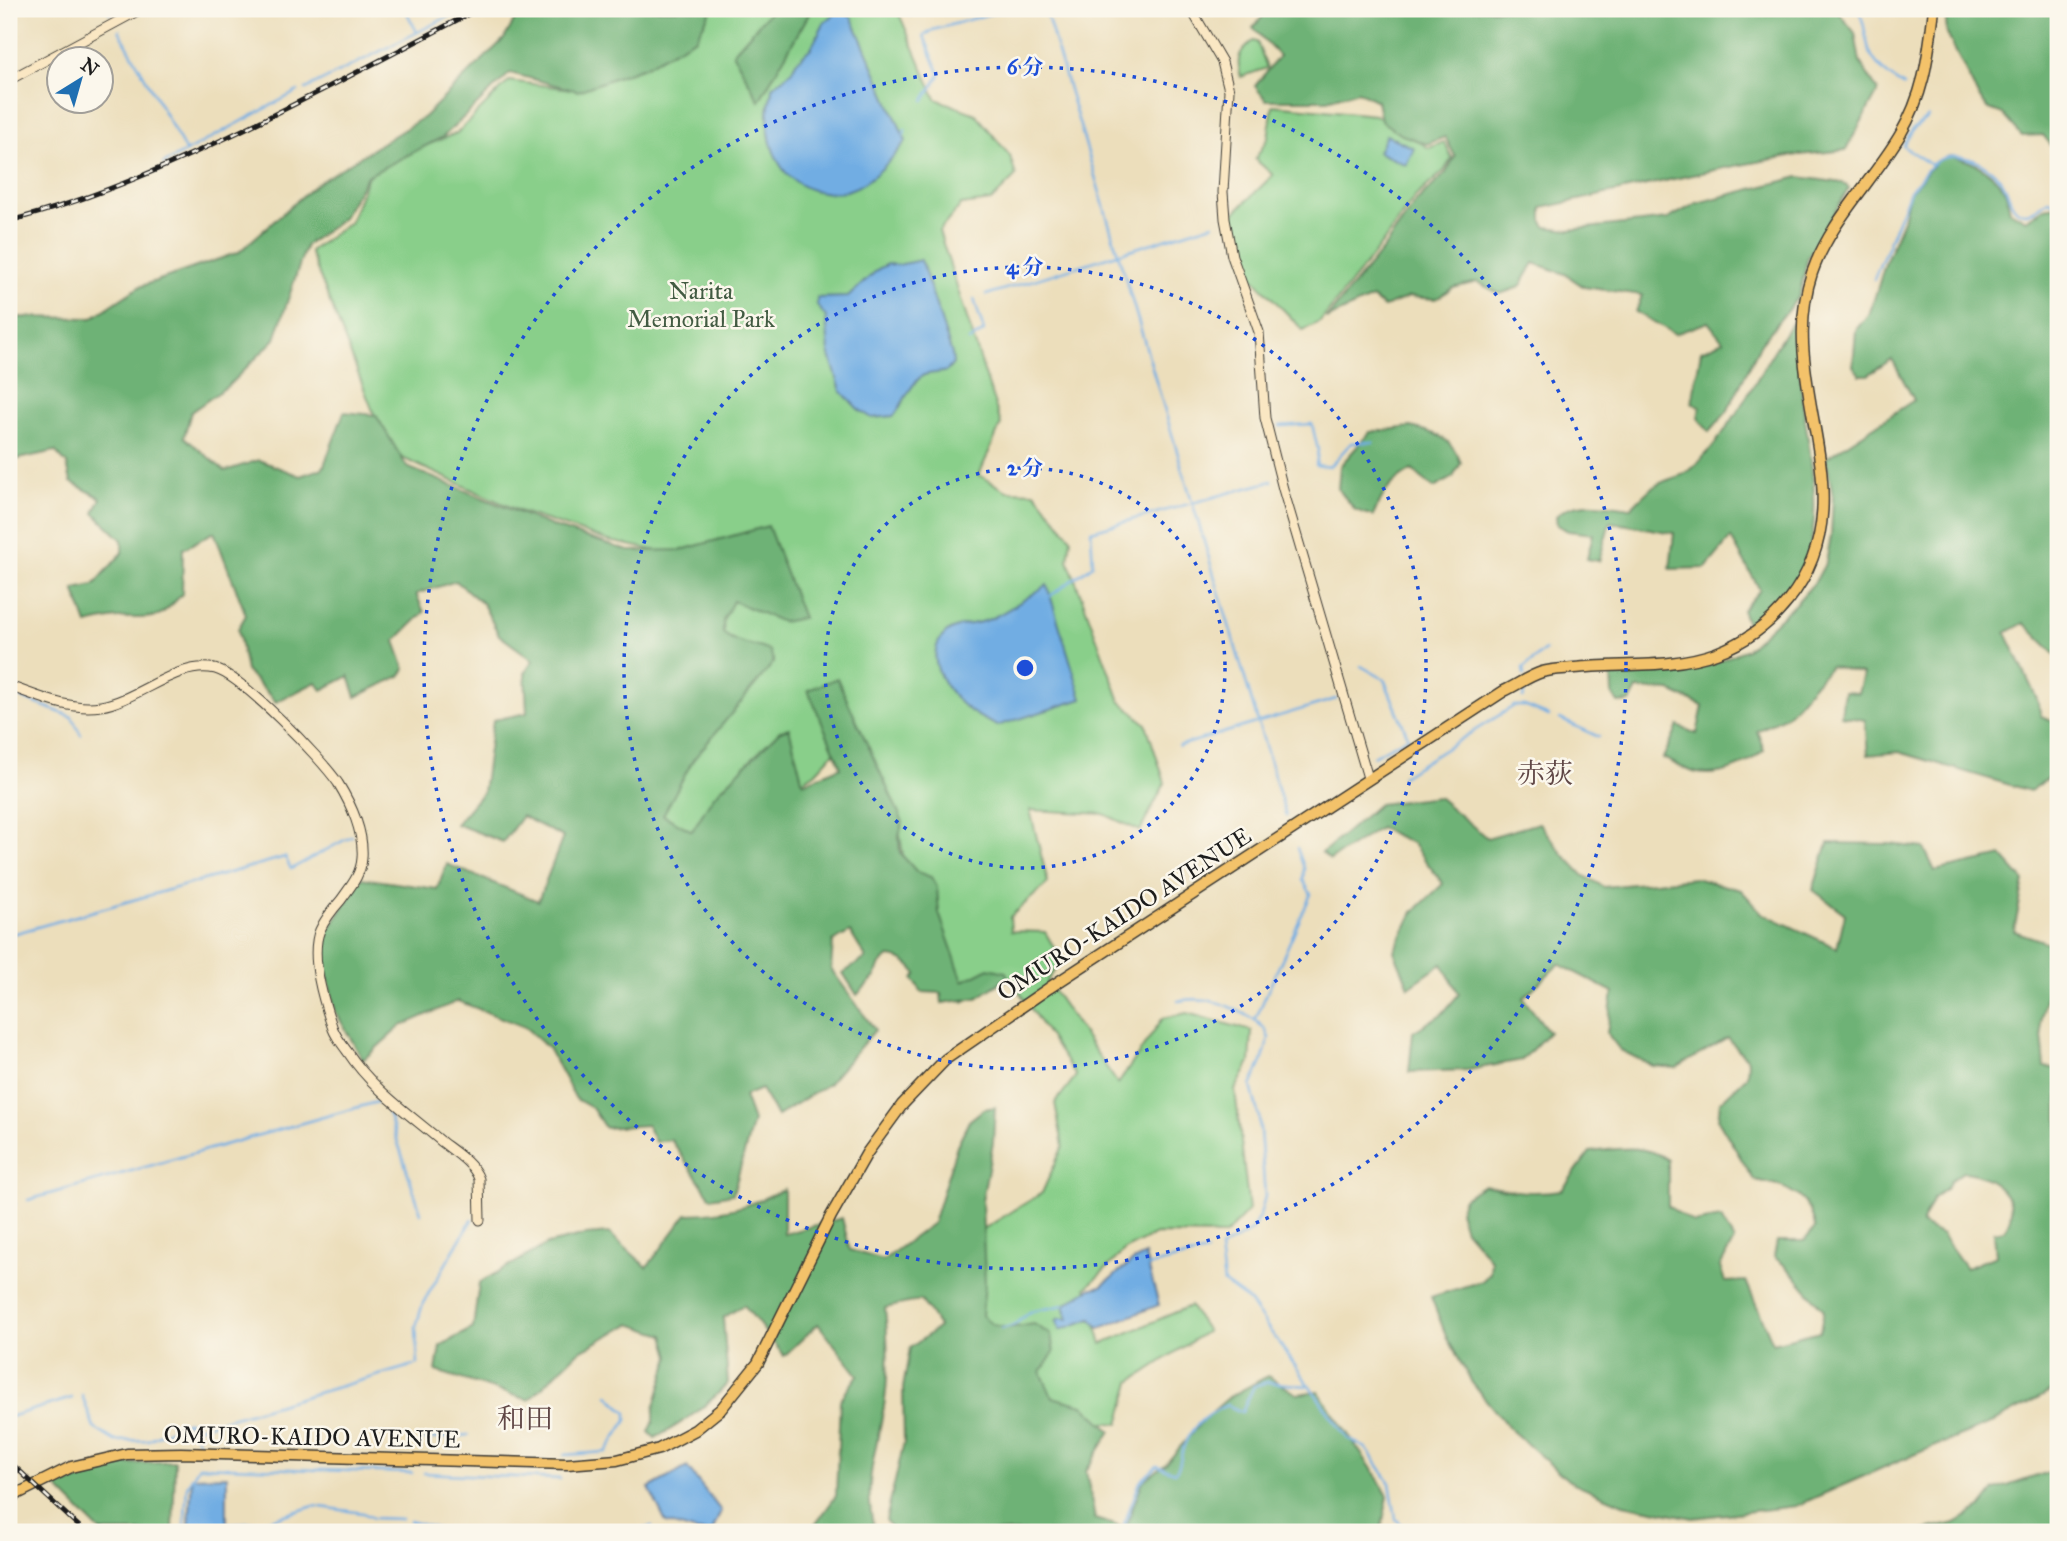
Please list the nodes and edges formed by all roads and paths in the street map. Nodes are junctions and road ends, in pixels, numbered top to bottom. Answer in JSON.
{"nodes":[{"id":1,"x":141,"y":9,"type":"edge"},
{"id":2,"x":1191,"y":9,"type":"edge"},
{"id":3,"x":1934,"y":9,"type":"edge"},
{"id":4,"x":9,"y":80,"type":"edge"},
{"id":5,"x":9,"y":685,"type":"edge"},
{"id":6,"x":1368,"y":778,"type":"junction"},
{"id":7,"x":480,"y":1220,"type":"dead end"},
{"id":8,"x":9,"y":1498,"type":"edge"}],
"edges":[{"from":1,"to":4,"type":"street"},
{"from":2,"to":6,"type":"street"},
{"from":3,"to":6,"type":"main road","name":"OMURO-KAIDO AVENUE"},
{"from":5,"to":7,"type":"street"},
{"from":6,"to":8,"type":"main road","name":"OMURO-KAIDO AVENUE"}]}
